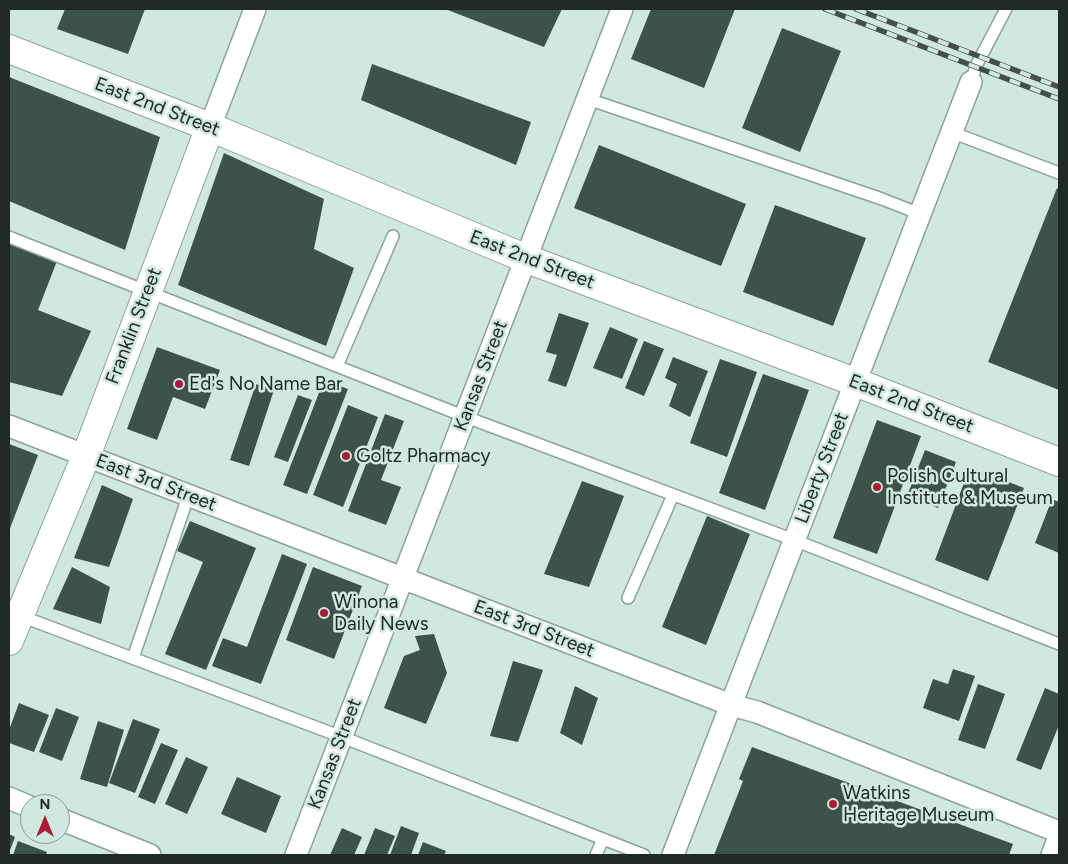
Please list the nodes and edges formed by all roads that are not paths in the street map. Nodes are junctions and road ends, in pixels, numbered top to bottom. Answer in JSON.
{"nodes":[{"id":1,"x":255,"y":9,"type":"edge"},
{"id":2,"x":622,"y":9,"type":"edge"},
{"id":3,"x":1004,"y":10,"type":"edge"},
{"id":4,"x":9,"y":49,"type":"edge"},
{"id":5,"x":971,"y":82,"type":"joint"},
{"id":6,"x":588,"y":99,"type":"junction"},
{"id":7,"x":210,"y":127,"type":"junction"},
{"id":8,"x":951,"y":132,"type":"junction"},
{"id":9,"x":1059,"y":173,"type":"edge"},
{"id":10,"x":920,"y":214,"type":"junction"},
{"id":11,"x":393,"y":236,"type":"dead end"},
{"id":12,"x":9,"y":237,"type":"edge"},
{"id":13,"x":527,"y":259,"type":"junction"},
{"id":14,"x":147,"y":291,"type":"junction"},
{"id":15,"x":337,"y":366,"type":"junction"},
{"id":16,"x":855,"y":382,"type":"junction"},
{"id":17,"x":466,"y":417,"type":"junction"},
{"id":18,"x":9,"y":426,"type":"edge"},
{"id":19,"x":86,"y":456,"type":"junction"},
{"id":20,"x":1059,"y":462,"type":"edge"},
{"id":21,"x":188,"y":494,"type":"junction"},
{"id":22,"x":673,"y":495,"type":"junction"},
{"id":23,"x":794,"y":540,"type":"junction"},
{"id":24,"x":403,"y":578,"type":"junction"},
{"id":25,"x":628,"y":598,"type":"dead end"},
{"id":26,"x":14,"y":613,"type":"edge"},
{"id":27,"x":9,"y":641,"type":"edge"},
{"id":28,"x":1059,"y":644,"type":"edge"},
{"id":29,"x":133,"y":658,"type":"junction"},
{"id":30,"x":731,"y":705,"type":"junction"},
{"id":31,"x":342,"y":737,"type":"junction"},
{"id":32,"x":70,"y":823,"type":"edge"},
{"id":33,"x":1059,"y":832,"type":"edge"},
{"id":34,"x":1059,"y":837,"type":"edge"},
{"id":35,"x":603,"y":839,"type":"junction"},
{"id":36,"x":150,"y":855,"type":"edge"},
{"id":37,"x":296,"y":855,"type":"edge"},
{"id":38,"x":596,"y":855,"type":"edge"},
{"id":39,"x":644,"y":855,"type":"edge"},
{"id":40,"x":673,"y":855,"type":"edge"},
{"id":41,"x":1052,"y":855,"type":"edge"}],
"edges":[{"from":1,"to":7,"type":"street","name":"Franklin Street"},
{"from":2,"to":6,"type":"street","name":"Kansas Street"},
{"from":3,"to":5,"type":"lane"},
{"from":4,"to":7,"type":"street","name":"East 2nd Street"},
{"from":5,"to":8,"type":"street","name":"Liberty Street"},
{"from":6,"to":10,"type":"lane"},
{"from":6,"to":13,"type":"street","name":"Kansas Street"},
{"from":7,"to":13,"type":"street","name":"East 2nd Street"},
{"from":7,"to":14,"type":"street","name":"Franklin Street"},
{"from":8,"to":9,"type":"lane"},
{"from":8,"to":10,"type":"street","name":"Liberty Street"},
{"from":10,"to":16,"type":"street","name":"Liberty Street"},
{"from":11,"to":15,"type":"lane"},
{"from":12,"to":14,"type":"lane"},
{"from":13,"to":16,"type":"street","name":"East 2nd Street"},
{"from":13,"to":17,"type":"street","name":"Kansas Street"},
{"from":14,"to":15,"type":"lane"},
{"from":14,"to":19,"type":"street","name":"Franklin Street"},
{"from":15,"to":17,"type":"lane"},
{"from":16,"to":20,"type":"street","name":"East 2nd Street"},
{"from":16,"to":23,"type":"street","name":"Liberty Street"},
{"from":17,"to":22,"type":"lane"},
{"from":17,"to":24,"type":"street","name":"Kansas Street"},
{"from":18,"to":19,"type":"street","name":"East 3rd Street"},
{"from":19,"to":21,"type":"street","name":"East 3rd Street"},
{"from":19,"to":26,"type":"street","name":"Franklin Street"},
{"from":21,"to":24,"type":"street","name":"East 3rd Street"},
{"from":21,"to":29,"type":"lane"},
{"from":22,"to":23,"type":"lane"},
{"from":22,"to":25,"type":"lane"},
{"from":23,"to":28,"type":"lane"},
{"from":23,"to":30,"type":"street","name":"Liberty Street"},
{"from":24,"to":30,"type":"street","name":"East 3rd Street"},
{"from":24,"to":31,"type":"street","name":"Kansas Street"},
{"from":26,"to":27,"type":"street","name":"Franklin Street"},
{"from":26,"to":29,"type":"lane"},
{"from":29,"to":31,"type":"lane"},
{"from":30,"to":33,"type":"street","name":"East 3rd Street"},
{"from":30,"to":40,"type":"street","name":"Liberty Street"},
{"from":31,"to":35,"type":"lane"},
{"from":31,"to":37,"type":"street","name":"Kansas Street"},
{"from":32,"to":36,"type":"street"},
{"from":34,"to":41,"type":"street"},
{"from":35,"to":38,"type":"lane"},
{"from":35,"to":39,"type":"lane"}]}
